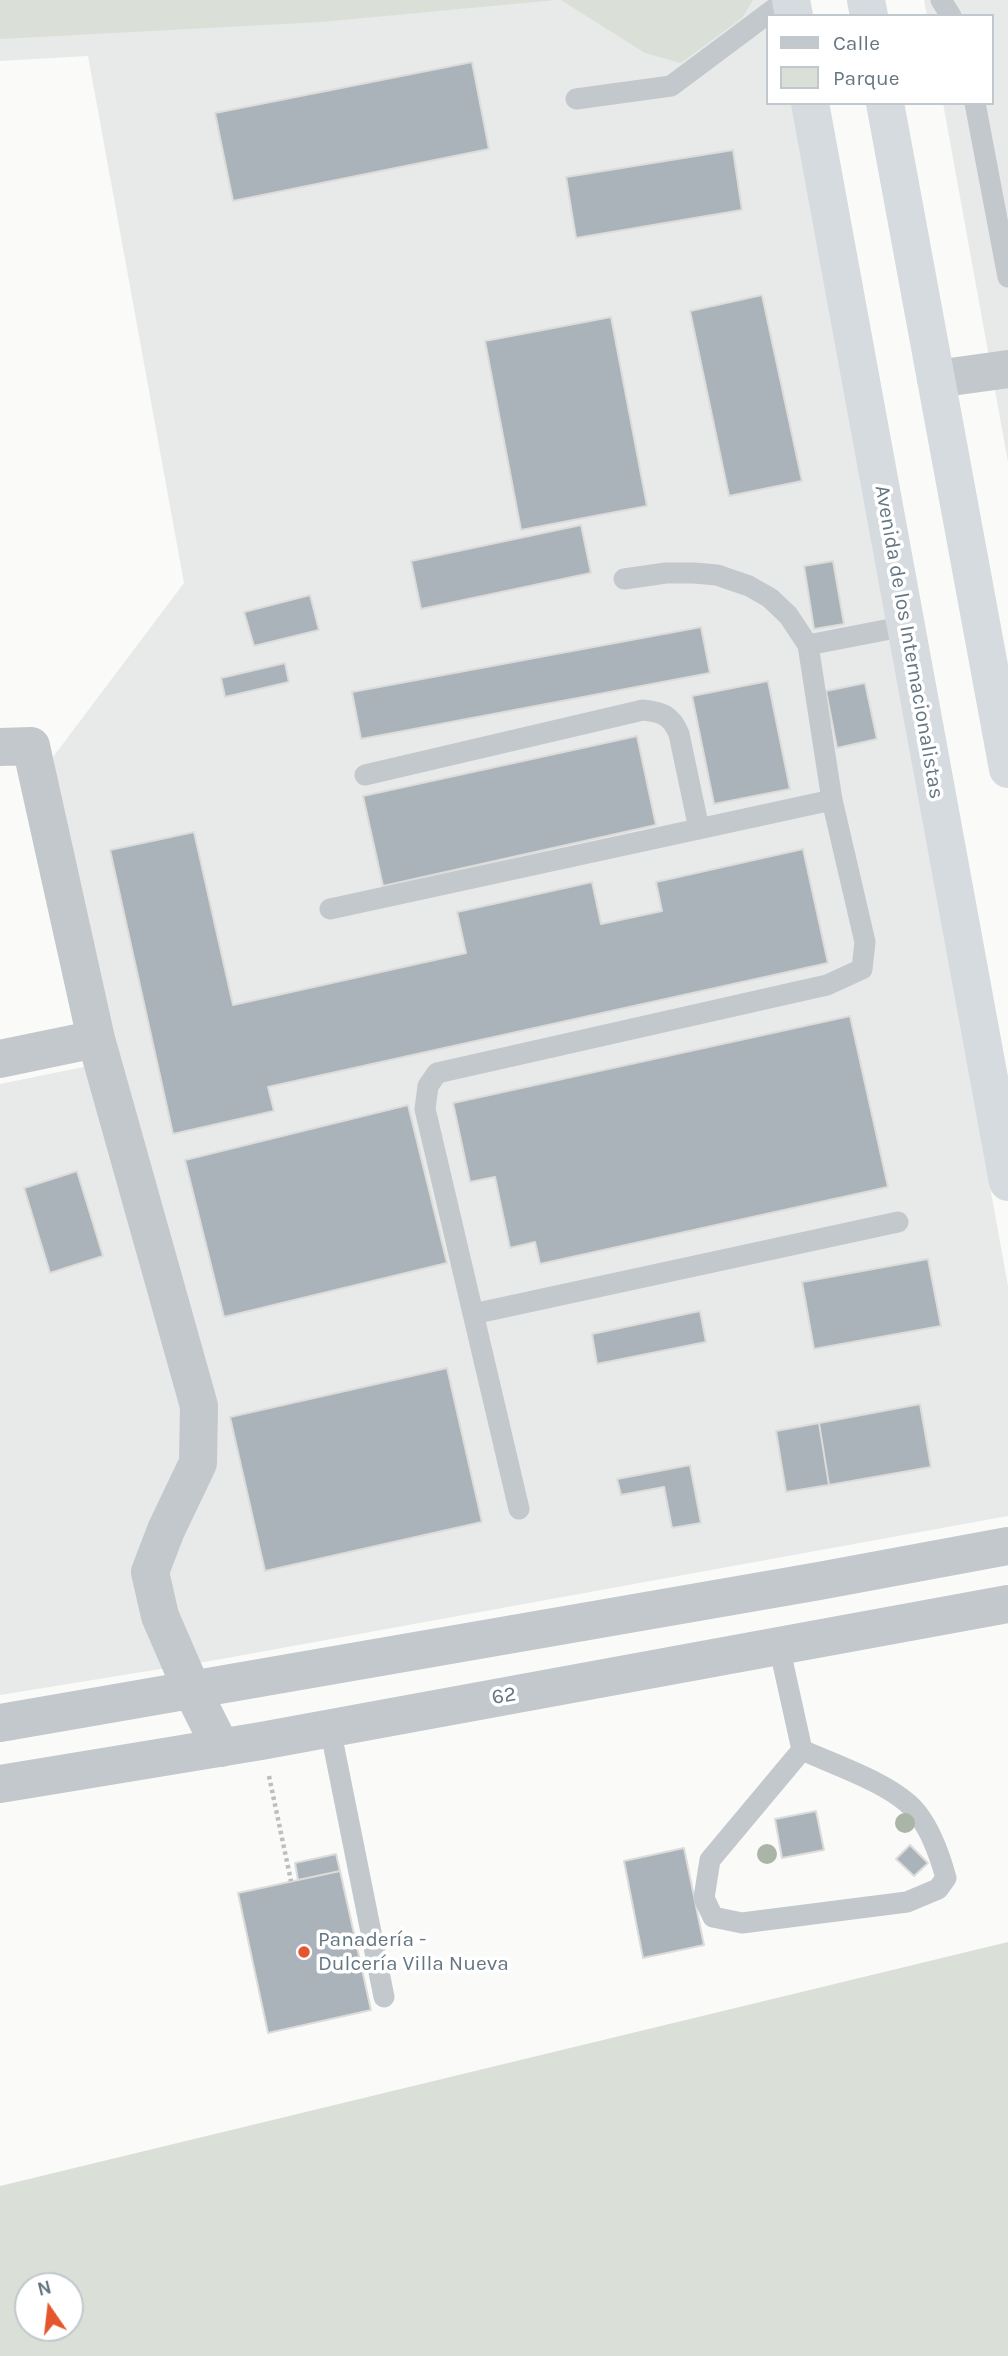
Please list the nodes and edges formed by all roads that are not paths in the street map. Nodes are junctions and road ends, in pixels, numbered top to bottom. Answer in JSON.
{"nodes":[{"id":1,"x":786,"y":0,"type":"edge"},
{"id":2,"x":767,"y":14,"type":"edge"},
{"id":3,"x":766,"y":15,"type":"edge"},
{"id":4,"x":576,"y":99,"type":"dead end"},
{"id":5,"x":810,"y":105,"type":"edge"},
{"id":6,"x":885,"y":105,"type":"edge"},
{"id":7,"x":975,"y":105,"type":"edge"},
{"id":8,"x":1008,"y":277,"type":"edge"},
{"id":9,"x":1008,"y":369,"type":"edge"},
{"id":10,"x":936,"y":379,"type":"junction"},
{"id":11,"x":624,"y":579,"type":"dead end"},
{"id":12,"x":906,"y":626,"type":"junction"},
{"id":13,"x":808,"y":645,"type":"junction"},
{"id":14,"x":0,"y":747,"type":"edge"},
{"id":15,"x":1008,"y":769,"type":"edge"},
{"id":16,"x":365,"y":775,"type":"dead end"},
{"id":17,"x":832,"y":800,"type":"junction"},
{"id":18,"x":699,"y":829,"type":"junction"},
{"id":19,"x":330,"y":909,"type":"dead end"},
{"id":20,"x":96,"y":1039,"type":"junction"},
{"id":21,"x":0,"y":1059,"type":"edge"},
{"id":22,"x":1008,"y":1182,"type":"edge"},
{"id":23,"x":898,"y":1222,"type":"dead end"},
{"id":24,"x":473,"y":1314,"type":"junction"},
{"id":25,"x":519,"y":1509,"type":"dead end"},
{"id":26,"x":1008,"y":1546,"type":"edge"},
{"id":27,"x":1008,"y":1604,"type":"edge"},
{"id":28,"x":779,"y":1646,"type":"junction"},
{"id":29,"x":192,"y":1690,"type":"junction"},
{"id":30,"x":0,"y":1723,"type":"edge"},
{"id":31,"x":330,"y":1728,"type":"junction"},
{"id":32,"x":221,"y":1748,"type":"junction"},
{"id":33,"x":802,"y":1750,"type":"junction"},
{"id":34,"x":0,"y":1784,"type":"edge"},
{"id":35,"x":384,"y":1997,"type":"dead end"}],
"edges":[{"from":1,"to":2,"type":"lane"},
{"from":3,"to":4,"type":"lane"},
{"from":5,"to":12,"type":"highway","name":"Avenida de los Internacionalistas"},
{"from":6,"to":10,"type":"highway"},
{"from":7,"to":8,"type":"lane"},
{"from":9,"to":10,"type":"street"},
{"from":10,"to":15,"type":"highway"},
{"from":11,"to":13,"type":"lane"},
{"from":12,"to":13,"type":"lane"},
{"from":12,"to":22,"type":"highway","name":"Avenida de los Internacionalistas"},
{"from":13,"to":17,"type":"lane"},
{"from":14,"to":20,"type":"street"},
{"from":16,"to":18,"type":"lane"},
{"from":17,"to":18,"type":"lane"},
{"from":17,"to":24,"type":"lane"},
{"from":18,"to":19,"type":"lane"},
{"from":20,"to":21,"type":"street"},
{"from":20,"to":29,"type":"street"},
{"from":23,"to":24,"type":"lane"},
{"from":24,"to":25,"type":"lane"},
{"from":26,"to":29,"type":"street"},
{"from":27,"to":28,"type":"street","name":"62"},
{"from":28,"to":31,"type":"street","name":"62"},
{"from":28,"to":33,"type":"lane"},
{"from":29,"to":30,"type":"street"},
{"from":29,"to":32,"type":"street"},
{"from":31,"to":32,"type":"street","name":"62"},
{"from":31,"to":35,"type":"lane"},
{"from":32,"to":34,"type":"street","name":"62"},
{"from":33,"to":33,"type":"lane"}]}
